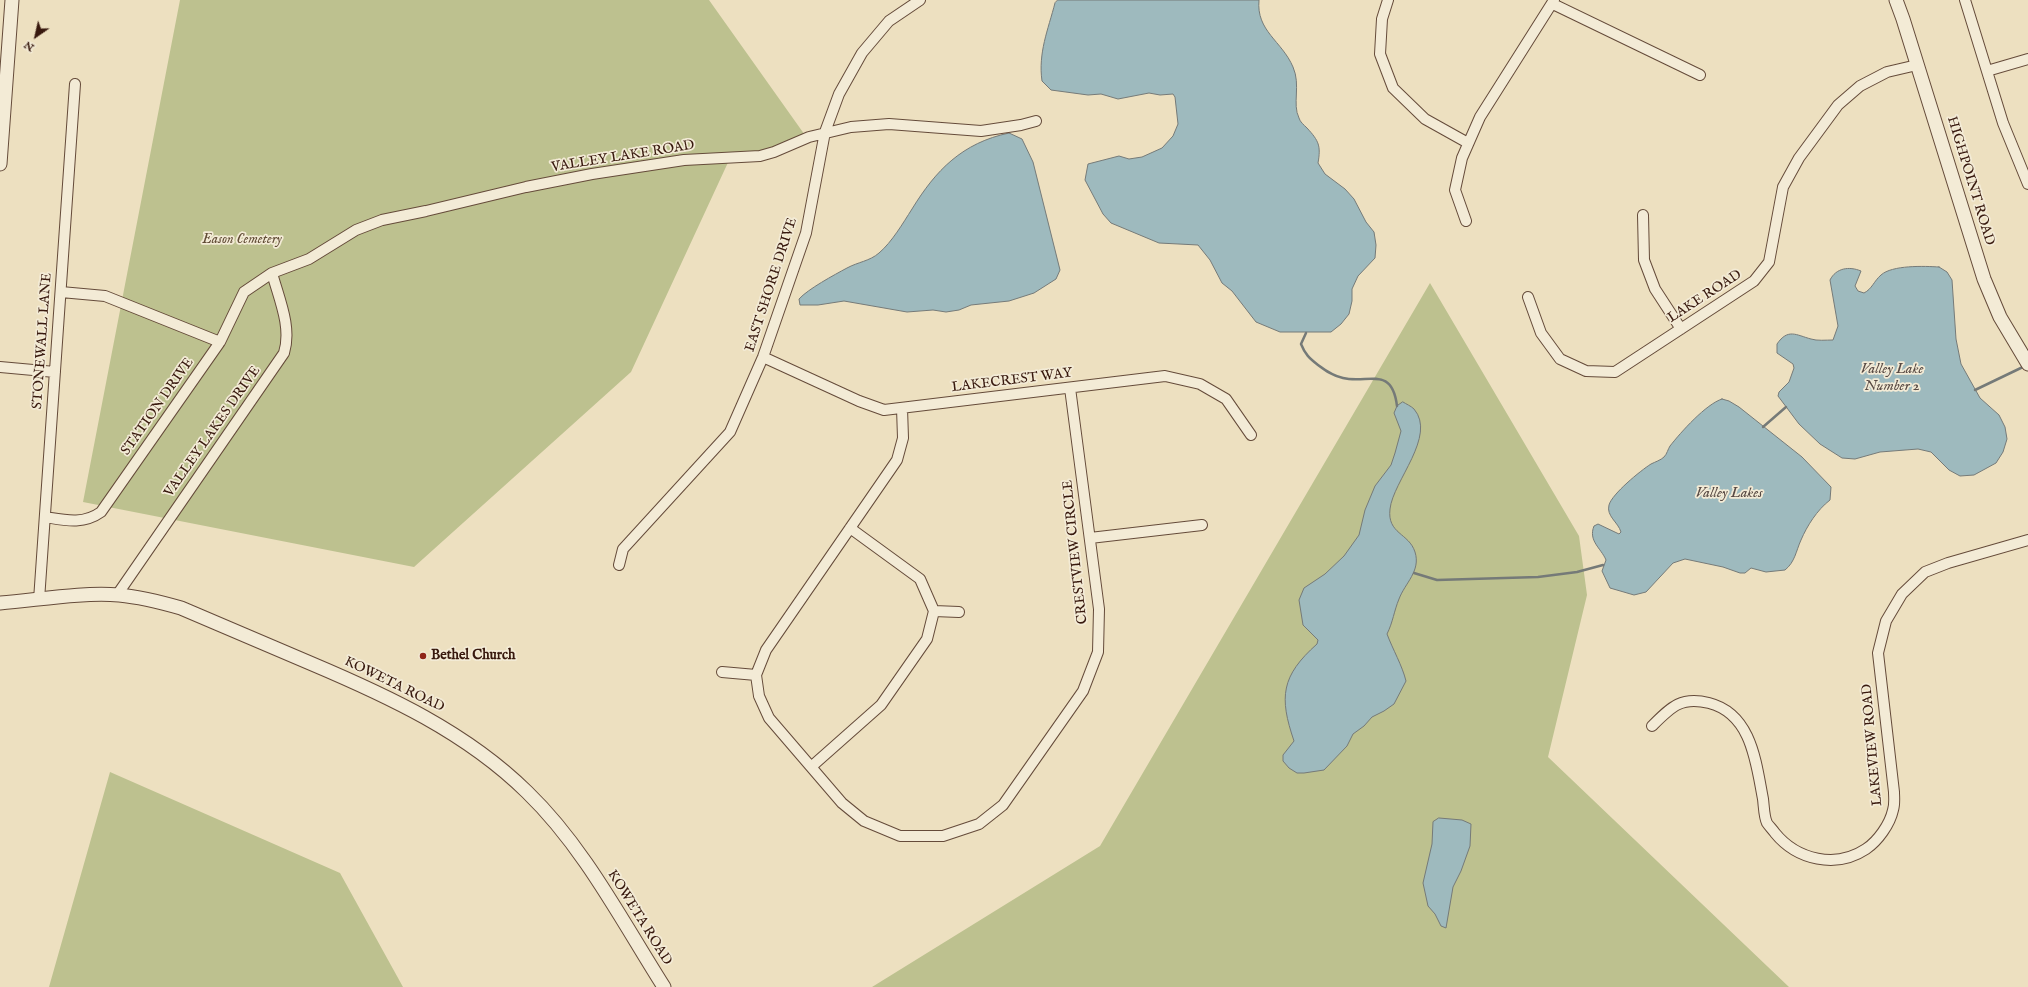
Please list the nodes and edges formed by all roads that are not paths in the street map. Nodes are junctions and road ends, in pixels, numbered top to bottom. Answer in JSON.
{"nodes":[{"id":1,"x":12,"y":0,"type":"edge"},
{"id":2,"x":920,"y":0,"type":"edge"},
{"id":3,"x":1388,"y":0,"type":"edge"},
{"id":4,"x":1896,"y":0,"type":"edge"},
{"id":5,"x":1965,"y":0,"type":"edge"},
{"id":6,"x":1554,"y":2,"type":"edge"},
{"id":7,"x":5,"y":28,"type":"edge"},
{"id":8,"x":2028,"y":58,"type":"edge"},
{"id":9,"x":1917,"y":65,"type":"junction"},
{"id":10,"x":1987,"y":71,"type":"junction"},
{"id":11,"x":1700,"y":75,"type":"dead end"},
{"id":12,"x":75,"y":84,"type":"dead end"},
{"id":13,"x":1036,"y":120,"type":"dead end"},
{"id":14,"x":825,"y":132,"type":"junction"},
{"id":15,"x":1468,"y":143,"type":"junction"},
{"id":16,"x":0,"y":164,"type":"edge"},
{"id":17,"x":2028,"y":184,"type":"edge"},
{"id":18,"x":1643,"y":215,"type":"dead end"},
{"id":19,"x":1466,"y":221,"type":"dead end"},
{"id":20,"x":272,"y":273,"type":"junction"},
{"id":21,"x":60,"y":292,"type":"junction"},
{"id":22,"x":1528,"y":297,"type":"dead end"},
{"id":23,"x":1681,"y":330,"type":"junction"},
{"id":24,"x":220,"y":342,"type":"junction"},
{"id":25,"x":763,"y":357,"type":"junction"},
{"id":26,"x":2028,"y":364,"type":"edge"},
{"id":27,"x":0,"y":367,"type":"edge"},
{"id":28,"x":55,"y":372,"type":"junction"},
{"id":29,"x":1070,"y":388,"type":"junction"},
{"id":30,"x":902,"y":408,"type":"junction"},
{"id":31,"x":1251,"y":435,"type":"dead end"},
{"id":32,"x":45,"y":517,"type":"junction"},
{"id":33,"x":1202,"y":525,"type":"dead end"},
{"id":34,"x":850,"y":528,"type":"junction"},
{"id":35,"x":1090,"y":538,"type":"junction"},
{"id":36,"x":2028,"y":540,"type":"edge"},
{"id":37,"x":619,"y":565,"type":"dead end"},
{"id":38,"x":117,"y":595,"type":"junction"},
{"id":39,"x":39,"y":600,"type":"junction"},
{"id":40,"x":0,"y":603,"type":"edge"},
{"id":41,"x":934,"y":611,"type":"junction"},
{"id":42,"x":959,"y":612,"type":"dead end"},
{"id":43,"x":722,"y":672,"type":"dead end"},
{"id":44,"x":756,"y":675,"type":"junction"},
{"id":45,"x":1652,"y":726,"type":"dead end"},
{"id":46,"x":811,"y":767,"type":"junction"},
{"id":47,"x":664,"y":987,"type":"edge"}],
"edges":[{"from":1,"to":7,"type":"street"},
{"from":2,"to":14,"type":"street","name":"EAST SHORE DRIVE"},
{"from":3,"to":15,"type":"street"},
{"from":4,"to":9,"type":"street","name":"HIGHPOINT ROAD"},
{"from":5,"to":10,"type":"street"},
{"from":6,"to":11,"type":"street"},
{"from":6,"to":15,"type":"street"},
{"from":7,"to":16,"type":"street"},
{"from":8,"to":10,"type":"street"},
{"from":9,"to":23,"type":"street","name":"LAKE ROAD"},
{"from":9,"to":26,"type":"street","name":"HIGHPOINT ROAD"},
{"from":10,"to":17,"type":"street"},
{"from":12,"to":21,"type":"street","name":"STONEWALL LANE"},
{"from":13,"to":14,"type":"street","name":"VALLEY LAKE ROAD"},
{"from":14,"to":20,"type":"street","name":"VALLEY LAKE ROAD"},
{"from":14,"to":25,"type":"street","name":"EAST SHORE DRIVE"},
{"from":15,"to":19,"type":"street"},
{"from":18,"to":23,"type":"street"},
{"from":20,"to":24,"type":"street","name":"STATION DRIVE"},
{"from":20,"to":38,"type":"street","name":"VALLEY LAKES DRIVE"},
{"from":21,"to":24,"type":"street"},
{"from":21,"to":28,"type":"street","name":"STONEWALL LANE"},
{"from":22,"to":23,"type":"street","name":"LAKE ROAD"},
{"from":24,"to":32,"type":"street","name":"STATION DRIVE"},
{"from":25,"to":30,"type":"street","name":"LAKECREST WAY"},
{"from":25,"to":37,"type":"street","name":"EAST SHORE DRIVE"},
{"from":27,"to":28,"type":"street"},
{"from":28,"to":32,"type":"street","name":"STONEWALL LANE"},
{"from":29,"to":30,"type":"street","name":"LAKECREST WAY"},
{"from":29,"to":31,"type":"street","name":"LAKECREST WAY"},
{"from":29,"to":35,"type":"street","name":"CRESTVIEW CIRCLE"},
{"from":30,"to":34,"type":"street","name":"CRESTVIEW CIRCLE"},
{"from":32,"to":39,"type":"street","name":"STONEWALL LANE"},
{"from":33,"to":35,"type":"street"},
{"from":34,"to":41,"type":"street"},
{"from":34,"to":44,"type":"street","name":"CRESTVIEW CIRCLE"},
{"from":35,"to":46,"type":"street","name":"CRESTVIEW CIRCLE"},
{"from":36,"to":45,"type":"street","name":"LAKEVIEW ROAD"},
{"from":38,"to":39,"type":"street","name":"KOWETA ROAD"},
{"from":38,"to":47,"type":"street","name":"KOWETA ROAD"},
{"from":39,"to":40,"type":"street","name":"KOWETA ROAD"},
{"from":41,"to":42,"type":"street"},
{"from":41,"to":46,"type":"street"},
{"from":43,"to":44,"type":"street"},
{"from":44,"to":46,"type":"street","name":"CRESTVIEW CIRCLE"}]}
